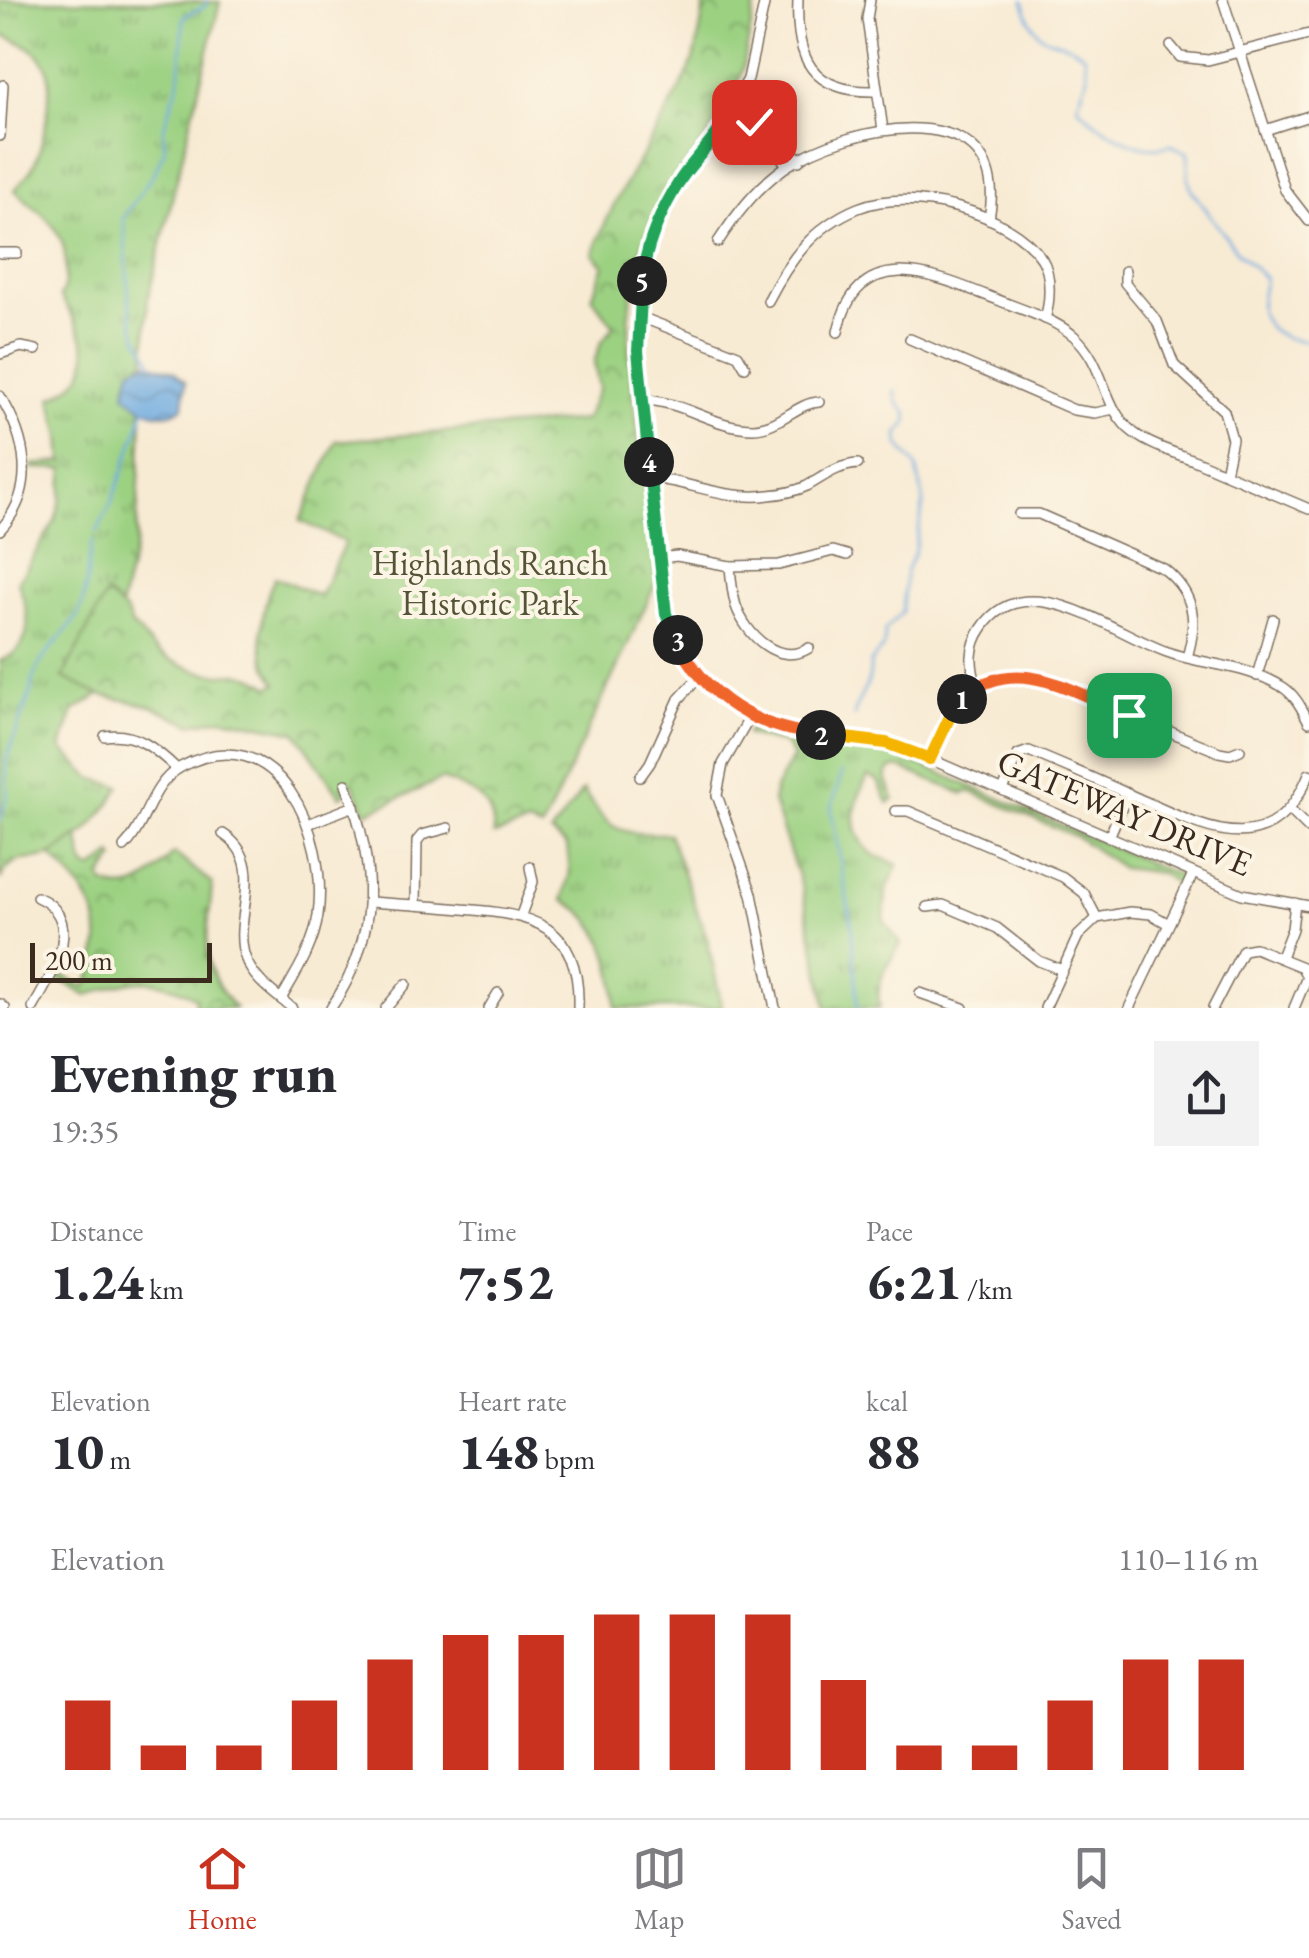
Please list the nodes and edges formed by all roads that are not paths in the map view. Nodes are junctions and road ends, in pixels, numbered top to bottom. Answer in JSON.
{"nodes":[{"id":1,"x":765,"y":0,"type":"edge"},
{"id":2,"x":798,"y":0,"type":"edge"},
{"id":3,"x":870,"y":0,"type":"edge"},
{"id":4,"x":1223,"y":0,"type":"edge"},
{"id":5,"x":1309,"y":34,"type":"edge"},
{"id":6,"x":1171,"y":46,"type":"dead end"},
{"id":7,"x":1240,"y":52,"type":"junction"},
{"id":8,"x":4,"y":85,"type":"dead end"},
{"id":9,"x":876,"y":91,"type":"junction"},
{"id":10,"x":738,"y":98,"type":"junction"},
{"id":11,"x":731,"y":111,"type":"junction"},
{"id":12,"x":1309,"y":116,"type":"edge"},
{"id":13,"x":883,"y":130,"type":"junction"},
{"id":14,"x":1265,"y":130,"type":"junction"},
{"id":15,"x":0,"y":136,"type":"edge"},
{"id":16,"x":799,"y":160,"type":"junction"},
{"id":17,"x":787,"y":166,"type":"junction"},
{"id":18,"x":989,"y":220,"type":"junction"},
{"id":19,"x":1309,"y":221,"type":"edge"},
{"id":20,"x":718,"y":242,"type":"dead end"},
{"id":21,"x":17,"y":253,"type":"dead end"},
{"id":22,"x":0,"y":254,"type":"edge"},
{"id":23,"x":1125,"y":270,"type":"dead end"},
{"id":24,"x":768,"y":301,"type":"dead end"},
{"id":25,"x":638,"y":316,"type":"junction"},
{"id":26,"x":1045,"y":319,"type":"junction"},
{"id":27,"x":838,"y":332,"type":"dead end"},
{"id":28,"x":910,"y":339,"type":"dead end"},
{"id":29,"x":36,"y":350,"type":"dead end"},
{"id":30,"x":0,"y":354,"type":"edge"},
{"id":31,"x":745,"y":367,"type":"dead end"},
{"id":32,"x":0,"y":396,"type":"edge"},
{"id":33,"x":644,"y":400,"type":"junction"},
{"id":34,"x":820,"y":402,"type":"dead end"},
{"id":35,"x":1114,"y":409,"type":"junction"},
{"id":36,"x":858,"y":464,"type":"dead end"},
{"id":37,"x":1225,"y":473,"type":"junction"},
{"id":38,"x":650,"y":478,"type":"junction"},
{"id":39,"x":1309,"y":510,"type":"edge"},
{"id":40,"x":1019,"y":514,"type":"dead end"},
{"id":41,"x":0,"y":530,"type":"edge"},
{"id":42,"x":847,"y":554,"type":"dead end"},
{"id":43,"x":660,"y":558,"type":"junction"},
{"id":44,"x":730,"y":566,"type":"junction"},
{"id":45,"x":1273,"y":619,"type":"dead end"},
{"id":46,"x":809,"y":648,"type":"dead end"},
{"id":47,"x":1187,"y":657,"type":"junction"},
{"id":48,"x":1257,"y":676,"type":"junction"},
{"id":49,"x":700,"y":677,"type":"junction"},
{"id":50,"x":976,"y":687,"type":"junction"},
{"id":51,"x":1309,"y":695,"type":"edge"},
{"id":52,"x":1299,"y":703,"type":"junction"},
{"id":53,"x":750,"y":716,"type":"junction"},
{"id":54,"x":1309,"y":722,"type":"edge"},
{"id":55,"x":105,"y":736,"type":"dead end"},
{"id":56,"x":1240,"y":750,"type":"dead end"},
{"id":57,"x":930,"y":759,"type":"junction"},
{"id":58,"x":177,"y":769,"type":"junction"},
{"id":59,"x":1309,"y":774,"type":"edge"},
{"id":60,"x":640,"y":777,"type":"dead end"},
{"id":61,"x":346,"y":784,"type":"dead end"},
{"id":62,"x":1003,"y":790,"type":"junction"},
{"id":63,"x":1128,"y":793,"type":"junction"},
{"id":64,"x":354,"y":806,"type":"junction"},
{"id":65,"x":1290,"y":810,"type":"junction"},
{"id":66,"x":896,"y":811,"type":"dead end"},
{"id":67,"x":308,"y":824,"type":"junction"},
{"id":68,"x":448,"y":828,"type":"dead end"},
{"id":69,"x":1309,"y":829,"type":"edge"},
{"id":70,"x":223,"y":834,"type":"dead end"},
{"id":71,"x":1110,"y":838,"type":"junction"},
{"id":72,"x":124,"y":848,"type":"dead end"},
{"id":73,"x":530,"y":867,"type":"dead end"},
{"id":74,"x":1193,"y":874,"type":"junction"},
{"id":75,"x":37,"y":897,"type":"dead end"},
{"id":76,"x":369,"y":902,"type":"junction"},
{"id":77,"x":1295,"y":904,"type":"junction"},
{"id":78,"x":416,"y":905,"type":"junction"},
{"id":79,"x":1309,"y":906,"type":"edge"},
{"id":80,"x":926,"y":907,"type":"dead end"},
{"id":81,"x":521,"y":915,"type":"junction"},
{"id":82,"x":1097,"y":918,"type":"junction"},
{"id":83,"x":1167,"y":922,"type":"junction"},
{"id":84,"x":1281,"y":957,"type":"junction"},
{"id":85,"x":1062,"y":970,"type":"junction"},
{"id":86,"x":406,"y":984,"type":"dead end"},
{"id":87,"x":498,"y":993,"type":"dead end"},
{"id":88,"x":920,"y":993,"type":"dead end"},
{"id":89,"x":281,"y":999,"type":"junction"},
{"id":90,"x":1296,"y":1005,"type":"edge"},
{"id":91,"x":33,"y":1008,"type":"edge"},
{"id":92,"x":292,"y":1008,"type":"edge"},
{"id":93,"x":331,"y":1008,"type":"edge"},
{"id":94,"x":386,"y":1008,"type":"edge"},
{"id":95,"x":489,"y":1008,"type":"edge"},
{"id":96,"x":578,"y":1008,"type":"edge"},
{"id":97,"x":775,"y":1008,"type":"edge"},
{"id":98,"x":963,"y":1008,"type":"edge"},
{"id":99,"x":1045,"y":1008,"type":"edge"},
{"id":100,"x":1129,"y":1008,"type":"edge"},
{"id":101,"x":1213,"y":1008,"type":"edge"},
{"id":102,"x":1309,"y":1008,"type":"edge"}],
"edges":[{"from":1,"to":10,"type":"street"},
{"from":2,"to":9,"type":"street"},
{"from":3,"to":9,"type":"street"},
{"from":4,"to":7,"type":"street"},
{"from":5,"to":7,"type":"street"},
{"from":6,"to":7,"type":"street"},
{"from":7,"to":14,"type":"street"},
{"from":8,"to":15,"type":"street"},
{"from":9,"to":13,"type":"street"},
{"from":10,"to":11,"type":"street"},
{"from":10,"to":16,"type":"street"},
{"from":11,"to":17,"type":"street"},
{"from":11,"to":25,"type":"street"},
{"from":12,"to":14,"type":"street"},
{"from":13,"to":16,"type":"street"},
{"from":13,"to":18,"type":"street"},
{"from":14,"to":19,"type":"street"},
{"from":16,"to":17,"type":"street"},
{"from":17,"to":20,"type":"street"},
{"from":18,"to":24,"type":"street"},
{"from":18,"to":26,"type":"street"},
{"from":21,"to":22,"type":"street"},
{"from":23,"to":37,"type":"street"},
{"from":25,"to":31,"type":"street"},
{"from":25,"to":33,"type":"street"},
{"from":26,"to":27,"type":"street"},
{"from":26,"to":35,"type":"street"},
{"from":28,"to":35,"type":"street"},
{"from":29,"to":30,"type":"street"},
{"from":32,"to":41,"type":"street"},
{"from":33,"to":34,"type":"street"},
{"from":33,"to":38,"type":"street"},
{"from":35,"to":37,"type":"street"},
{"from":36,"to":38,"type":"street"},
{"from":37,"to":39,"type":"street"},
{"from":38,"to":43,"type":"street"},
{"from":40,"to":47,"type":"street"},
{"from":42,"to":44,"type":"street"},
{"from":43,"to":44,"type":"street"},
{"from":43,"to":49,"type":"street"},
{"from":44,"to":46,"type":"street"},
{"from":45,"to":48,"type":"street"},
{"from":47,"to":48,"type":"street"},
{"from":47,"to":50,"type":"street"},
{"from":48,"to":52,"type":"street"},
{"from":49,"to":53,"type":"street","name":"GATEWAY DRIVE"},
{"from":49,"to":60,"type":"street"},
{"from":50,"to":56,"type":"street"},
{"from":50,"to":57,"type":"street"},
{"from":51,"to":52,"type":"street"},
{"from":52,"to":54,"type":"street"},
{"from":53,"to":57,"type":"street","name":"GATEWAY DRIVE"},
{"from":53,"to":97,"type":"street"},
{"from":55,"to":58,"type":"street"},
{"from":57,"to":62,"type":"street","name":"GATEWAY DRIVE"},
{"from":58,"to":67,"type":"street"},
{"from":58,"to":72,"type":"street"},
{"from":59,"to":65,"type":"street"},
{"from":61,"to":64,"type":"street"},
{"from":62,"to":63,"type":"street"},
{"from":62,"to":71,"type":"street","name":"GATEWAY DRIVE"},
{"from":63,"to":65,"type":"street"},
{"from":63,"to":71,"type":"street"},
{"from":64,"to":67,"type":"street"},
{"from":64,"to":76,"type":"street"},
{"from":65,"to":69,"type":"street"},
{"from":66,"to":82,"type":"street"},
{"from":67,"to":89,"type":"street"},
{"from":68,"to":78,"type":"street"},
{"from":70,"to":89,"type":"street"},
{"from":71,"to":74,"type":"street","name":"GATEWAY DRIVE"},
{"from":73,"to":81,"type":"street"},
{"from":74,"to":77,"type":"street","name":"GATEWAY DRIVE"},
{"from":74,"to":83,"type":"street"},
{"from":75,"to":91,"type":"street"},
{"from":76,"to":78,"type":"street"},
{"from":76,"to":93,"type":"street"},
{"from":77,"to":79,"type":"street","name":"GATEWAY DRIVE"},
{"from":77,"to":84,"type":"street"},
{"from":78,"to":81,"type":"street"},
{"from":80,"to":85,"type":"street"},
{"from":81,"to":96,"type":"street"},
{"from":82,"to":83,"type":"street"},
{"from":82,"to":85,"type":"street"},
{"from":83,"to":100,"type":"street"},
{"from":84,"to":90,"type":"street"},
{"from":84,"to":101,"type":"street"},
{"from":85,"to":99,"type":"street"},
{"from":86,"to":94,"type":"street"},
{"from":87,"to":95,"type":"street"},
{"from":88,"to":98,"type":"street"},
{"from":89,"to":92,"type":"street"},
{"from":90,"to":102,"type":"street"}]}
